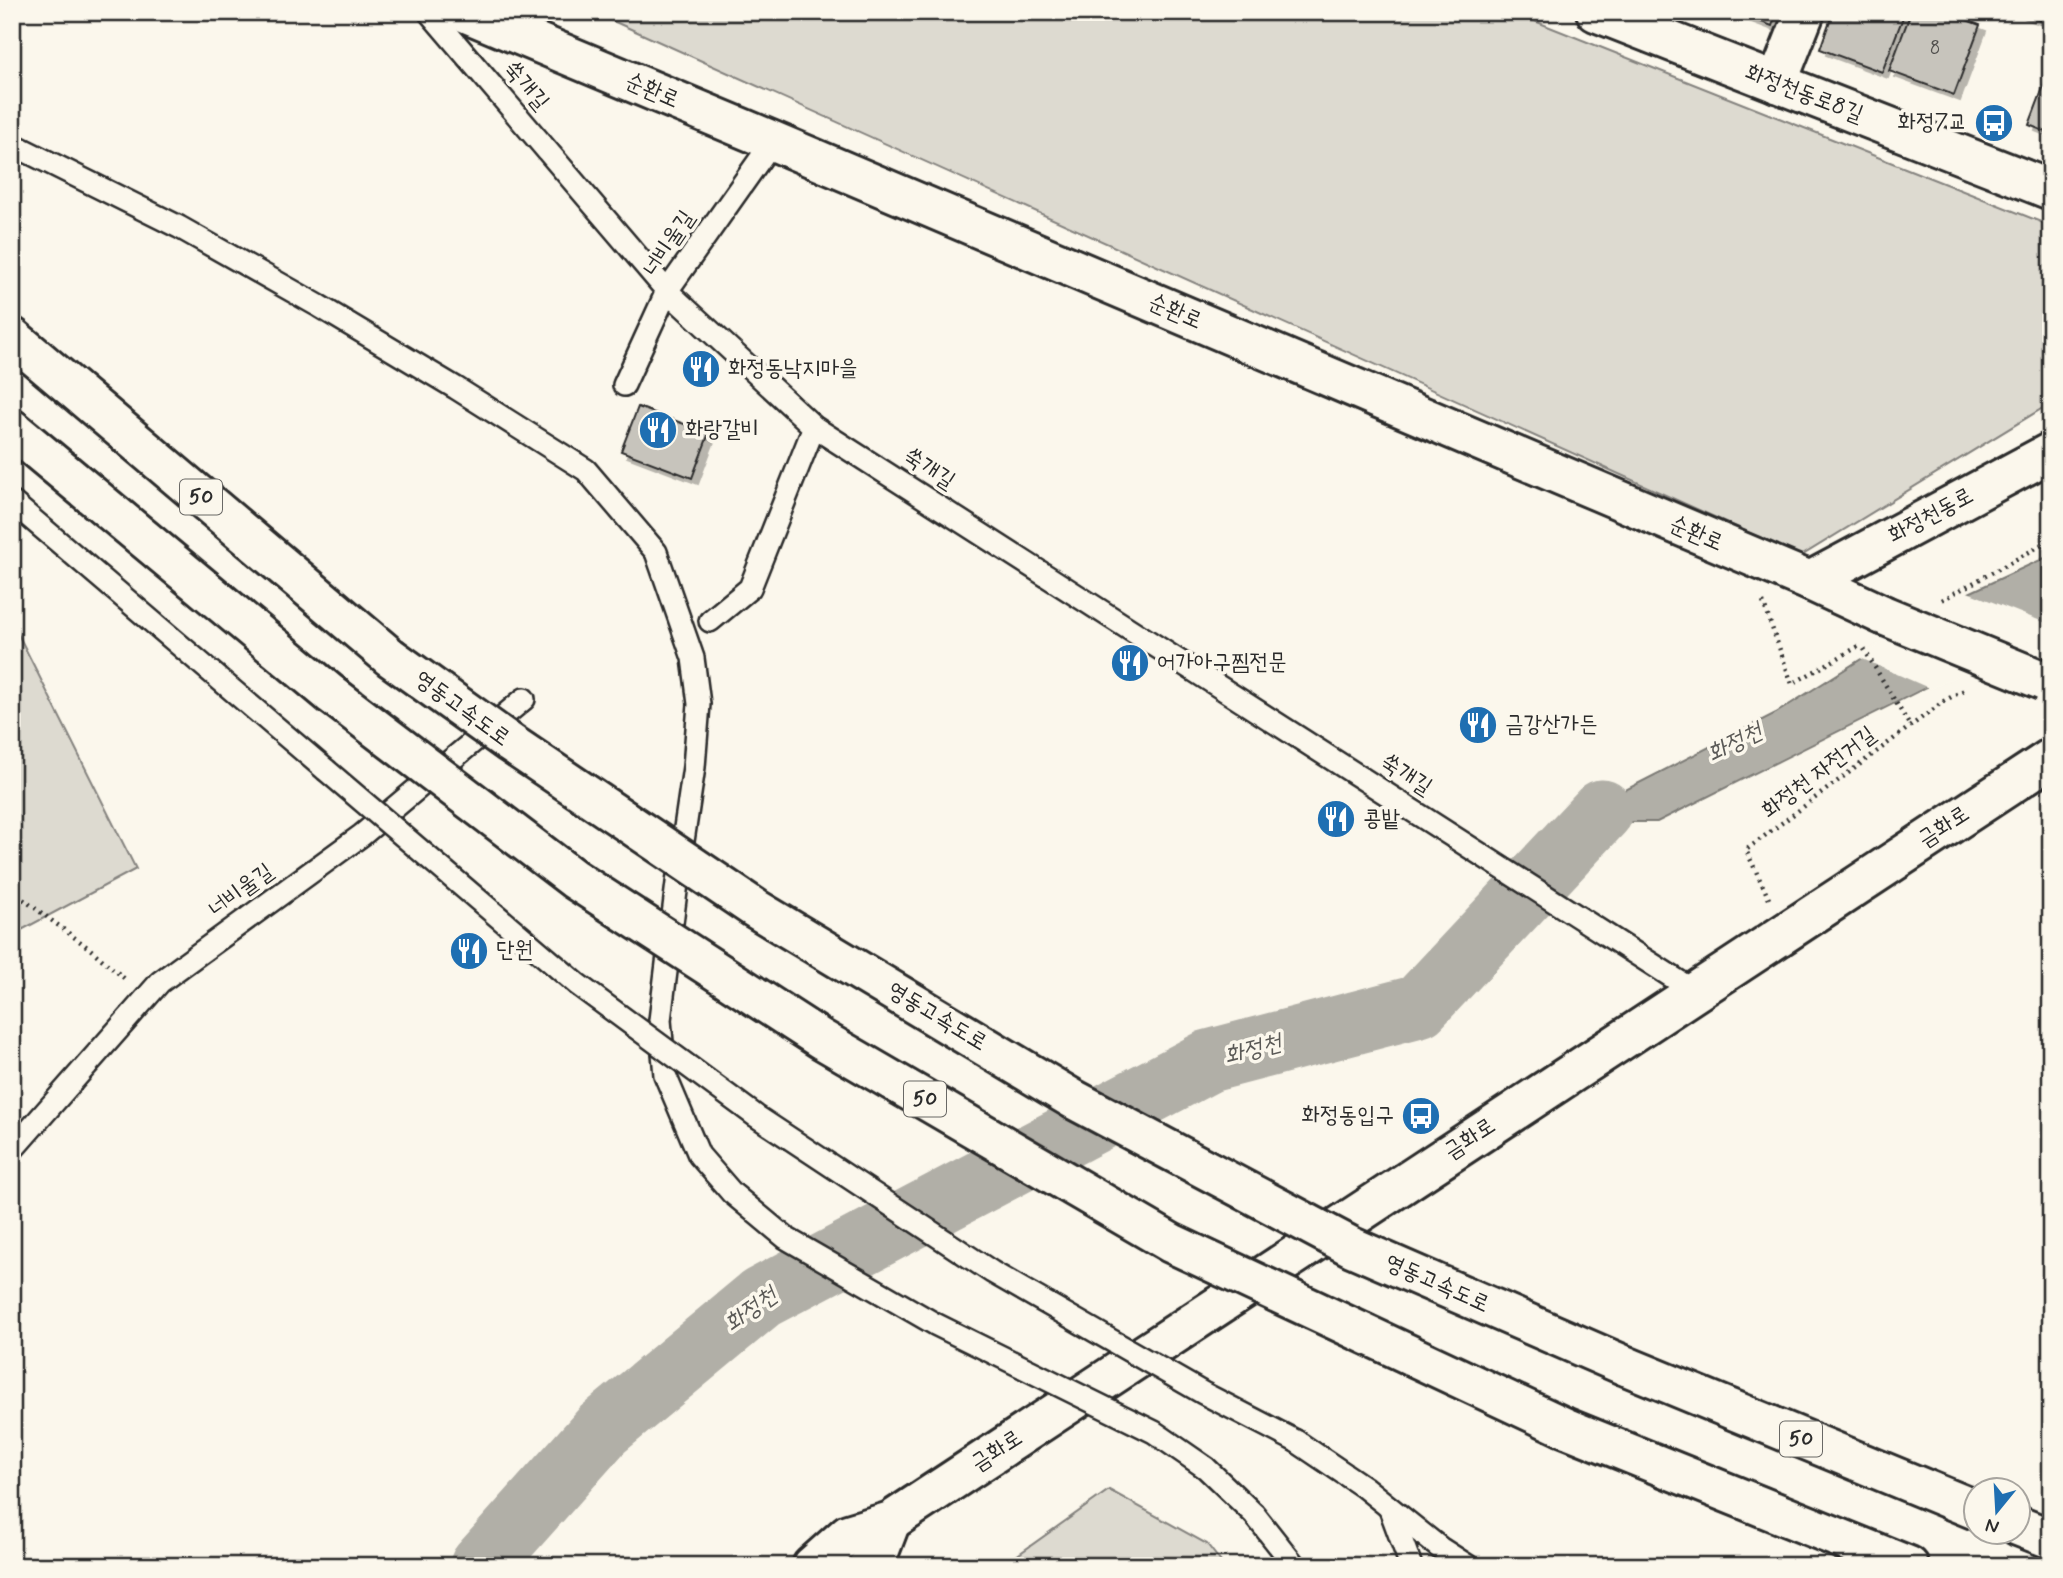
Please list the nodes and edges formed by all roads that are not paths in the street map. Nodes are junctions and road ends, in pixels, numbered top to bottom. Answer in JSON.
{"nodes":[{"id":1,"x":429,"y":12,"type":"edge"},
{"id":2,"x":464,"y":12,"type":"edge"},
{"id":3,"x":1596,"y":12,"type":"edge"},
{"id":4,"x":1805,"y":12,"type":"edge"},
{"id":5,"x":1777,"y":83,"type":"junction"},
{"id":6,"x":773,"y":141,"type":"junction"},
{"id":7,"x":12,"y":144,"type":"edge"},
{"id":8,"x":2051,"y":190,"type":"edge"},
{"id":9,"x":667,"y":291,"type":"junction"},
{"id":10,"x":12,"y":337,"type":"edge"},
{"id":11,"x":624,"y":385,"type":"dead end"},
{"id":12,"x":814,"y":427,"type":"junction"},
{"id":13,"x":12,"y":429,"type":"edge"},
{"id":14,"x":2051,"y":452,"type":"edge"},
{"id":15,"x":12,"y":502,"type":"edge"},
{"id":16,"x":1810,"y":581,"type":"junction"},
{"id":17,"x":710,"y":621,"type":"dead end"},
{"id":18,"x":2047,"y":682,"type":"edge"},
{"id":19,"x":524,"y":699,"type":"dead end"},
{"id":20,"x":2051,"y":758,"type":"edge"},
{"id":21,"x":1694,"y":991,"type":"junction"},
{"id":22,"x":12,"y":1150,"type":"edge"},
{"id":23,"x":1962,"y":1504,"type":"edge"},
{"id":24,"x":1390,"y":1507,"type":"junction"},
{"id":25,"x":891,"y":1521,"type":"junction"},
{"id":26,"x":2032,"y":1532,"type":"edge"},
{"id":27,"x":2051,"y":1539,"type":"edge"},
{"id":28,"x":812,"y":1566,"type":"edge"},
{"id":29,"x":868,"y":1566,"type":"edge"},
{"id":30,"x":1296,"y":1566,"type":"edge"},
{"id":31,"x":1411,"y":1566,"type":"edge"},
{"id":32,"x":1468,"y":1566,"type":"edge"},
{"id":33,"x":1909,"y":1566,"type":"edge"}],
"edges":[{"from":1,"to":9,"type":"lane","name":"쑥개길"},
{"from":2,"to":6,"type":"main road","name":"순환로"},
{"from":3,"to":5,"type":"main road","name":"화정천동로8길"},
{"from":4,"to":5,"type":"main road"},
{"from":5,"to":8,"type":"main road","name":"화정천동로8길"},
{"from":6,"to":9,"type":"lane","name":"너비울길"},
{"from":6,"to":16,"type":"main road","name":"순환로"},
{"from":7,"to":30,"type":"lane","bridge":true},
{"from":9,"to":11,"type":"lane","name":"너비울길"},
{"from":9,"to":12,"type":"lane","name":"쑥개길"},
{"from":10,"to":23,"type":"main road","name":"영동고속도로","number":"50","bridge":true},
{"from":12,"to":17,"type":"lane"},
{"from":12,"to":21,"type":"lane","name":"쑥개길"},
{"from":13,"to":33,"type":"main road","number":"50","bridge":true},
{"from":14,"to":16,"type":"main road","name":"화정천동로"},
{"from":15,"to":24,"type":"lane","bridge":true},
{"from":16,"to":18,"type":"main road","name":"순환로","bridge":true},
{"from":19,"to":22,"type":"lane","name":"너비울길"},
{"from":20,"to":21,"type":"main road","name":"금화로"},
{"from":21,"to":25,"type":"main road","name":"금화로"},
{"from":24,"to":31,"type":"lane"},
{"from":24,"to":32,"type":"lane"},
{"from":25,"to":28,"type":"main road","name":"금화로"},
{"from":25,"to":29,"type":"main road"},
{"from":26,"to":27,"type":"main road"}]}
